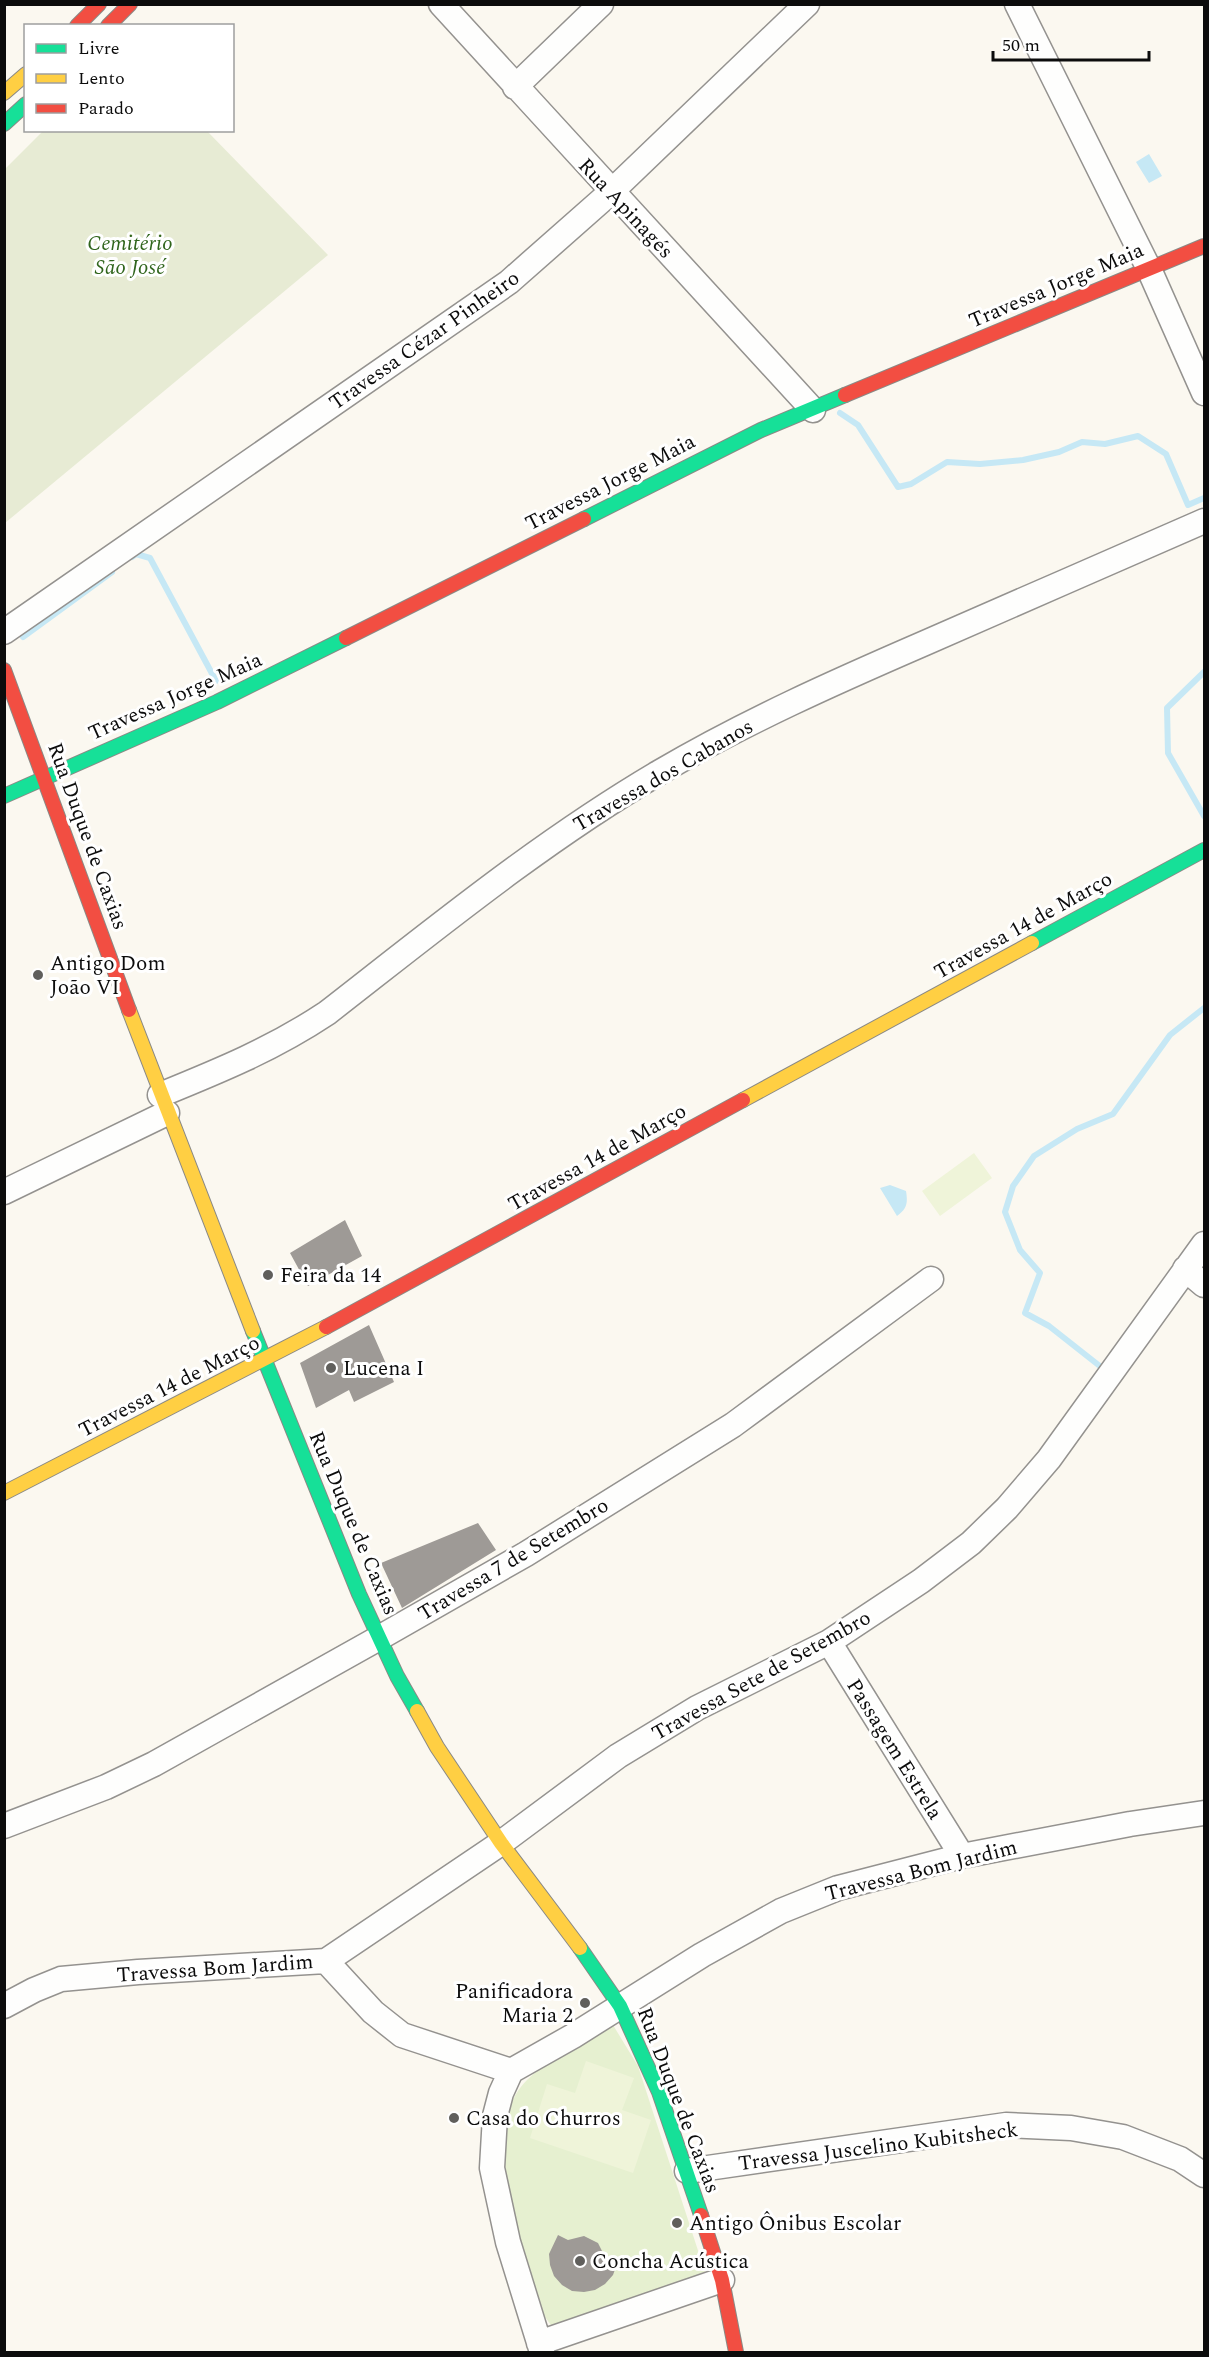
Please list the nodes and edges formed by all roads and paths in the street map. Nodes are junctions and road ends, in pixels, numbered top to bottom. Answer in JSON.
{"nodes":[{"id":1,"x":99,"y":4,"type":"edge"},
{"id":2,"x":441,"y":4,"type":"edge"},
{"id":3,"x":601,"y":4,"type":"edge"},
{"id":4,"x":807,"y":4,"type":"edge"},
{"id":5,"x":1017,"y":4,"type":"edge"},
{"id":6,"x":122,"y":7,"type":"edge"},
{"id":7,"x":79,"y":24,"type":"edge"},
{"id":8,"x":109,"y":24,"type":"edge"},
{"id":9,"x":24,"y":76,"type":"edge"},
{"id":10,"x":515,"y":87,"type":"junction"},
{"id":11,"x":4,"y":93,"type":"edge"},
{"id":12,"x":24,"y":106,"type":"edge"},
{"id":13,"x":4,"y":124,"type":"edge"},
{"id":14,"x":611,"y":192,"type":"junction"},
{"id":15,"x":1204,"y":246,"type":"edge"},
{"id":16,"x":1149,"y":268,"type":"junction"},
{"id":17,"x":1204,"y":393,"type":"edge"},
{"id":18,"x":813,"y":410,"type":"junction"},
{"id":19,"x":1204,"y":521,"type":"edge"},
{"id":20,"x":4,"y":632,"type":"edge"},
{"id":21,"x":4,"y":670,"type":"edge"},
{"id":22,"x":44,"y":777,"type":"junction"},
{"id":23,"x":4,"y":796,"type":"edge"},
{"id":24,"x":1204,"y":850,"type":"edge"},
{"id":25,"x":163,"y":1104,"type":"junction"},
{"id":26,"x":4,"y":1192,"type":"edge"},
{"id":27,"x":1204,"y":1244,"type":"edge"},
{"id":28,"x":1185,"y":1269,"type":"junction"},
{"id":29,"x":931,"y":1279,"type":"dead end"},
{"id":30,"x":1204,"y":1285,"type":"edge"},
{"id":31,"x":264,"y":1361,"type":"junction"},
{"id":32,"x":4,"y":1493,"type":"edge"},
{"id":33,"x":379,"y":1638,"type":"junction"},
{"id":34,"x":829,"y":1642,"type":"junction"},
{"id":35,"x":1204,"y":1813,"type":"edge"},
{"id":36,"x":4,"y":1826,"type":"edge"},
{"id":37,"x":501,"y":1843,"type":"junction"},
{"id":38,"x":962,"y":1856,"type":"junction"},
{"id":39,"x":326,"y":1961,"type":"junction"},
{"id":40,"x":4,"y":2006,"type":"edge"},
{"id":41,"x":620,"y":2006,"type":"junction"},
{"id":42,"x":511,"y":2071,"type":"junction"},
{"id":43,"x":687,"y":2171,"type":"junction"},
{"id":44,"x":1204,"y":2175,"type":"edge"},
{"id":45,"x":722,"y":2280,"type":"junction"},
{"id":46,"x":541,"y":2348,"type":"edge"},
{"id":47,"x":735,"y":2352,"type":"edge"}],
"edges":[{"from":1,"to":7,"type":"street"},
{"from":2,"to":10,"type":"street","name":"Rua Apinagés"},
{"from":3,"to":10,"type":"street"},
{"from":4,"to":14,"type":"street","name":"Travessa Cézar Pinheiro"},
{"from":5,"to":16,"type":"street"},
{"from":6,"to":8,"type":"street"},
{"from":9,"to":11,"type":"street"},
{"from":10,"to":14,"type":"street","name":"Rua Apinagés"},
{"from":12,"to":13,"type":"street"},
{"from":14,"to":18,"type":"street","name":"Rua Apinagés"},
{"from":14,"to":20,"type":"street","name":"Travessa Cézar Pinheiro"},
{"from":15,"to":16,"type":"street","name":"Travessa Jorge Maia"},
{"from":16,"to":17,"type":"street"},
{"from":16,"to":18,"type":"street","name":"Travessa Jorge Maia"},
{"from":18,"to":22,"type":"street","name":"Travessa Jorge Maia"},
{"from":19,"to":25,"type":"street","name":"Travessa dos Cabanos"},
{"from":21,"to":22,"type":"street","name":"Rua Duque de Caxias"},
{"from":22,"to":23,"type":"street","name":"Travessa Jorge Maia"},
{"from":22,"to":25,"type":"street","name":"Rua Duque de Caxias"},
{"from":24,"to":31,"type":"street","name":"Travessa 14 de Março"},
{"from":25,"to":26,"type":"street","name":"Travessa dos Cabanos"},
{"from":25,"to":31,"type":"street","name":"Rua Duque de Caxias"},
{"from":27,"to":28,"type":"street","name":"Travessa Sete de Setembro"},
{"from":28,"to":30,"type":"street"},
{"from":28,"to":34,"type":"street","name":"Travessa Sete de Setembro"},
{"from":29,"to":33,"type":"street","name":"Travessa 7 de Setembro"},
{"from":31,"to":32,"type":"street","name":"Travessa 14 de Março"},
{"from":31,"to":33,"type":"street","name":"Rua Duque de Caxias"},
{"from":33,"to":36,"type":"street","name":"Travessa 7 de Setembro"},
{"from":33,"to":37,"type":"street","name":"Rua Duque de Caxias"},
{"from":34,"to":37,"type":"street","name":"Travessa Sete de Setembro"},
{"from":34,"to":38,"type":"street","name":"Passagem Estrela"},
{"from":35,"to":38,"type":"street","name":"Travessa Bom Jardim"},
{"from":37,"to":39,"type":"street","name":"Travessa Sete de Setembro"},
{"from":37,"to":41,"type":"street","name":"Rua Duque de Caxias"},
{"from":38,"to":41,"type":"street","name":"Travessa Bom Jardim"},
{"from":39,"to":40,"type":"street","name":"Travessa Bom Jardim"},
{"from":39,"to":42,"type":"street","name":"Travessa Bom Jardim"},
{"from":41,"to":42,"type":"street","name":"Travessa Bom Jardim"},
{"from":41,"to":43,"type":"street","name":"Rua Duque de Caxias"},
{"from":42,"to":46,"type":"street"},
{"from":43,"to":44,"type":"street","name":"Travessa Juscelino Kubitsheck"},
{"from":43,"to":45,"type":"street","name":"Rua Duque de Caxias"},
{"from":45,"to":46,"type":"street"},
{"from":45,"to":47,"type":"street","name":"Rua Duque de Caxias"}]}
